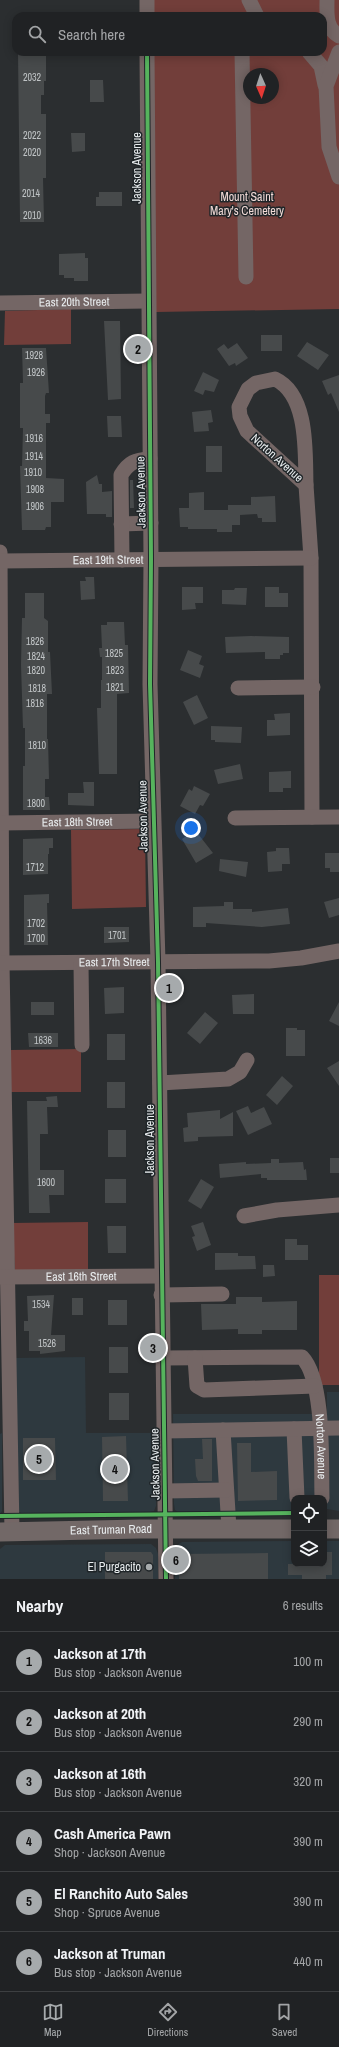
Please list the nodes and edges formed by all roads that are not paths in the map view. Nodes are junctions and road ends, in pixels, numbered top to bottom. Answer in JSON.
{"nodes":[{"id":1,"x":147,"y":0,"type":"edge"},
{"id":2,"x":249,"y":0,"type":"edge"},
{"id":3,"x":326,"y":0,"type":"edge"},
{"id":4,"x":147,"y":12,"type":"edge"},
{"id":5,"x":255,"y":12,"type":"edge"},
{"id":6,"x":326,"y":12,"type":"edge"},
{"id":7,"x":327,"y":27,"type":"edge"},
{"id":8,"x":339,"y":36,"type":"edge"},
{"id":9,"x":147,"y":56,"type":"edge"},
{"id":10,"x":242,"y":56,"type":"edge"},
{"id":11,"x":314,"y":56,"type":"edge"},
{"id":12,"x":314,"y":56,"type":"edge"},
{"id":13,"x":336,"y":58,"type":"edge"},
{"id":14,"x":326,"y":86,"type":"junction"},
{"id":15,"x":339,"y":178,"type":"edge"},
{"id":16,"x":246,"y":277,"type":"dead end"},
{"id":17,"x":148,"y":301,"type":"junction"},
{"id":18,"x":0,"y":303,"type":"edge"},
{"id":19,"x":150,"y":459,"type":"junction"},
{"id":20,"x":306,"y":485,"type":"junction"},
{"id":21,"x":151,"y":523,"type":"junction"},
{"id":22,"x":121,"y":524,"type":"junction"},
{"id":23,"x":0,"y":552,"type":"edge"},
{"id":24,"x":311,"y":558,"type":"junction"},
{"id":25,"x":152,"y":559,"type":"junction"},
{"id":26,"x":122,"y":560,"type":"junction"},
{"id":27,"x":0,"y":561,"type":"edge"},
{"id":28,"x":313,"y":687,"type":"junction"},
{"id":29,"x":238,"y":688,"type":"dead end"},
{"id":30,"x":312,"y":817,"type":"junction"},
{"id":31,"x":339,"y":817,"type":"edge"},
{"id":32,"x":235,"y":818,"type":"dead end"},
{"id":33,"x":153,"y":821,"type":"junction"},
{"id":34,"x":1,"y":823,"type":"edge"},
{"id":35,"x":339,"y":950,"type":"edge"},
{"id":36,"x":81,"y":962,"type":"junction"},
{"id":37,"x":158,"y":962,"type":"junction"},
{"id":38,"x":1,"y":963,"type":"edge"},
{"id":39,"x":82,"y":1045,"type":"dead end"},
{"id":40,"x":247,"y":1060,"type":"dead end"},
{"id":41,"x":160,"y":1083,"type":"junction"},
{"id":42,"x":339,"y":1205,"type":"edge"},
{"id":43,"x":244,"y":1216,"type":"dead end"},
{"id":44,"x":161,"y":1276,"type":"junction"},
{"id":45,"x":3,"y":1277,"type":"edge"},
{"id":46,"x":222,"y":1294,"type":"dead end"},
{"id":47,"x":162,"y":1295,"type":"junction"},
{"id":48,"x":163,"y":1358,"type":"junction"},
{"id":49,"x":195,"y":1358,"type":"junction"},
{"id":50,"x":317,"y":1391,"type":"junction"},
{"id":51,"x":319,"y":1428,"type":"junction"},
{"id":52,"x":339,"y":1428,"type":"edge"},
{"id":53,"x":294,"y":1429,"type":"junction"},
{"id":54,"x":223,"y":1430,"type":"junction"},
{"id":55,"x":164,"y":1431,"type":"junction"},
{"id":56,"x":226,"y":1490,"type":"junction"},
{"id":57,"x":165,"y":1491,"type":"junction"},
{"id":58,"x":297,"y":1495,"type":"edge"},
{"id":59,"x":322,"y":1495,"type":"edge"},
{"id":60,"x":166,"y":1529,"type":"junction"},
{"id":61,"x":229,"y":1529,"type":"junction"},
{"id":62,"x":291,"y":1529,"type":"edge"},
{"id":63,"x":327,"y":1529,"type":"edge"},
{"id":64,"x":339,"y":1529,"type":"edge"},
{"id":65,"x":6,"y":1532,"type":"edge"},
{"id":66,"x":166,"y":1579,"type":"edge"}],
"edges":[{"from":1,"to":4,"type":"street"},
{"from":2,"to":5,"type":"street"},
{"from":3,"to":6,"type":"street"},
{"from":7,"to":8,"type":"street"},
{"from":9,"to":17,"type":"street","name":"Jackson Avenue"},
{"from":10,"to":16,"type":"street"},
{"from":11,"to":13,"type":"street"},
{"from":12,"to":14,"type":"street"},
{"from":13,"to":14,"type":"street"},
{"from":14,"to":15,"type":"street"},
{"from":17,"to":18,"type":"street","name":"East 20th Street"},
{"from":17,"to":19,"type":"street","name":"Jackson Avenue"},
{"from":19,"to":21,"type":"street","name":"Jackson Avenue"},
{"from":19,"to":22,"type":"street"},
{"from":20,"to":20,"type":"street","name":"Norton Avenue"},
{"from":20,"to":24,"type":"street","name":"Norton Avenue"},
{"from":21,"to":22,"type":"street"},
{"from":21,"to":25,"type":"street","name":"Jackson Avenue"},
{"from":22,"to":26,"type":"street"},
{"from":23,"to":27,"type":"street"},
{"from":24,"to":25,"type":"street","name":"East 19th Street"},
{"from":24,"to":28,"type":"street","name":"Norton Avenue"},
{"from":25,"to":26,"type":"street","name":"East 19th Street"},
{"from":25,"to":33,"type":"street","name":"Jackson Avenue"},
{"from":26,"to":27,"type":"street","name":"East 19th Street"},
{"from":27,"to":34,"type":"street"},
{"from":28,"to":29,"type":"street"},
{"from":28,"to":30,"type":"street","name":"Norton Avenue"},
{"from":30,"to":31,"type":"street"},
{"from":30,"to":32,"type":"street"},
{"from":33,"to":34,"type":"street","name":"East 18th Street"},
{"from":33,"to":37,"type":"street","name":"Jackson Avenue"},
{"from":34,"to":38,"type":"street"},
{"from":35,"to":37,"type":"street","name":"East 17th Street"},
{"from":36,"to":37,"type":"street","name":"East 17th Street"},
{"from":36,"to":38,"type":"street","name":"East 17th Street"},
{"from":36,"to":39,"type":"street"},
{"from":37,"to":41,"type":"street","name":"Jackson Avenue"},
{"from":38,"to":45,"type":"street"},
{"from":40,"to":41,"type":"street"},
{"from":41,"to":44,"type":"street","name":"Jackson Avenue"},
{"from":42,"to":43,"type":"street"},
{"from":44,"to":45,"type":"street","name":"East 16th Street"},
{"from":44,"to":47,"type":"street","name":"Jackson Avenue"},
{"from":45,"to":65,"type":"street"},
{"from":46,"to":47,"type":"street"},
{"from":47,"to":48,"type":"street","name":"Jackson Avenue"},
{"from":48,"to":49,"type":"street","name":"Norton Avenue"},
{"from":48,"to":55,"type":"street","name":"Jackson Avenue"},
{"from":49,"to":50,"type":"street","name":"Norton Avenue"},
{"from":49,"to":50,"type":"street"},
{"from":50,"to":51,"type":"street","name":"Norton Avenue"},
{"from":51,"to":52,"type":"street"},
{"from":51,"to":53,"type":"street"},
{"from":51,"to":59,"type":"street","name":"Norton Avenue"},
{"from":53,"to":54,"type":"street"},
{"from":53,"to":58,"type":"street"},
{"from":54,"to":55,"type":"street"},
{"from":54,"to":56,"type":"street"},
{"from":55,"to":57,"type":"street","name":"Jackson Avenue"},
{"from":56,"to":57,"type":"street"},
{"from":56,"to":61,"type":"street"},
{"from":57,"to":60,"type":"street","name":"Jackson Avenue"},
{"from":60,"to":61,"type":"main road","name":"East Truman Road"},
{"from":60,"to":65,"type":"main road","name":"East Truman Road"},
{"from":60,"to":66,"type":"street","name":"Jackson Avenue"},
{"from":61,"to":62,"type":"main road","name":"East Truman Road"},
{"from":63,"to":64,"type":"main road"}]}
